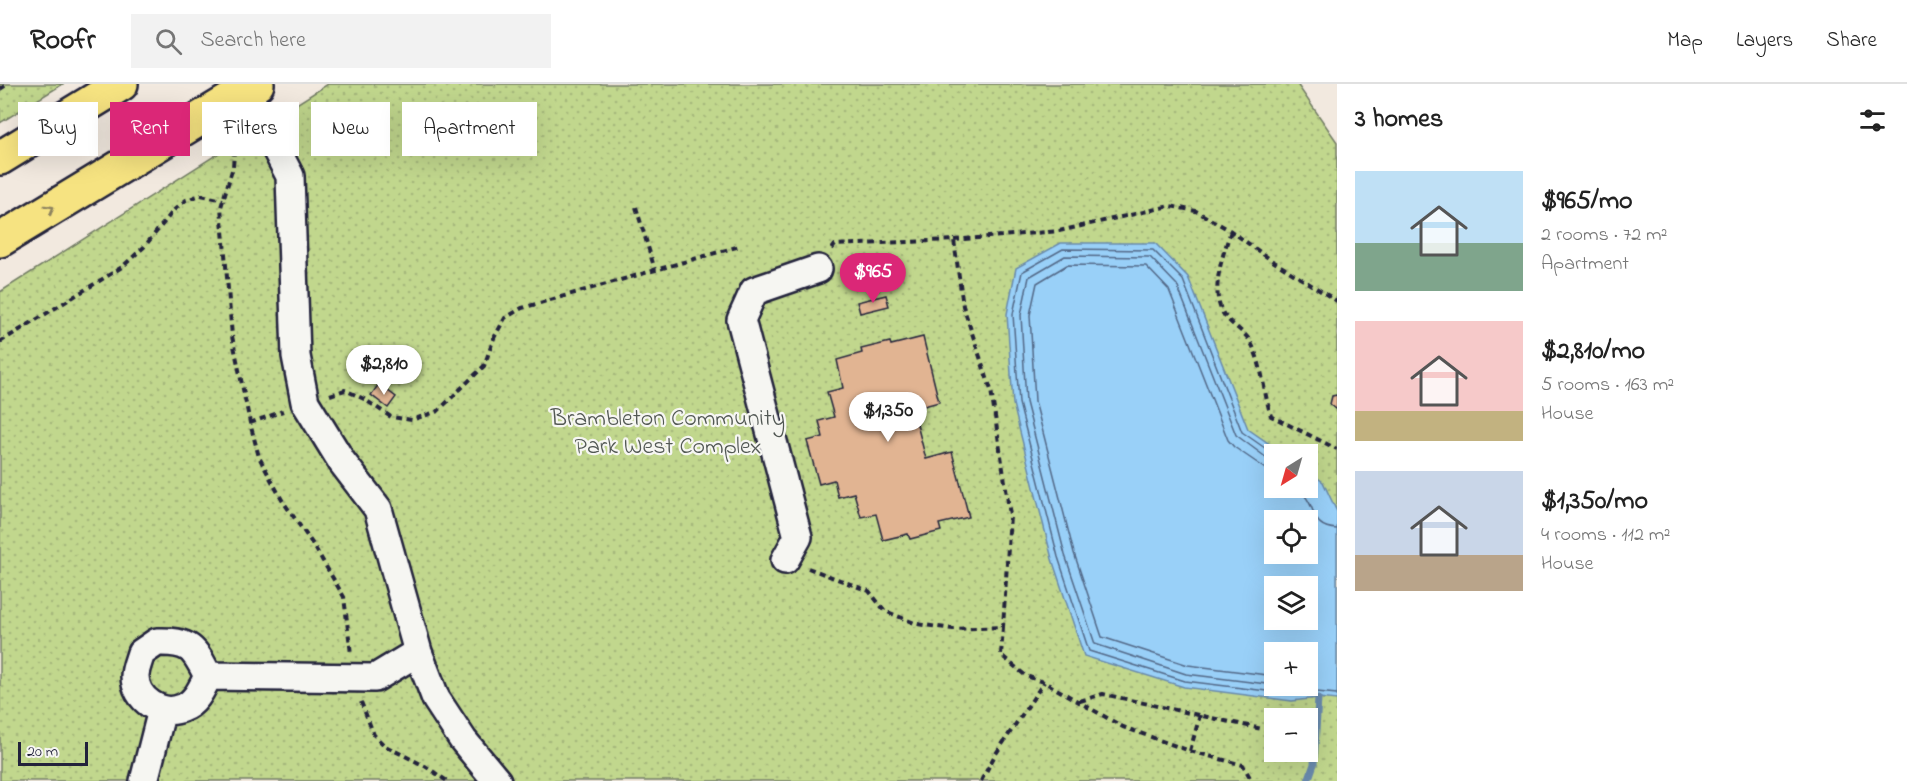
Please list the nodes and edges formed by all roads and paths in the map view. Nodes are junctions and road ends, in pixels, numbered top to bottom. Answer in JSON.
{"nodes":[{"id":1,"x":8,"y":84,"type":"edge"},
{"id":2,"x":121,"y":84,"type":"edge"},
{"id":3,"x":248,"y":86,"type":"edge"},
{"id":4,"x":0,"y":89,"type":"edge"},
{"id":5,"x":234,"y":156,"type":"edge"},
{"id":6,"x":0,"y":158,"type":"edge"},
{"id":7,"x":223,"y":200,"type":"junction"},
{"id":8,"x":636,"y":207,"type":"dead end"},
{"id":9,"x":1231,"y":231,"type":"junction"},
{"id":10,"x":0,"y":240,"type":"edge"},
{"id":11,"x":954,"y":240,"type":"junction"},
{"id":12,"x":740,"y":246,"type":"dead end"},
{"id":13,"x":818,"y":269,"type":"joint"},
{"id":14,"x":656,"y":270,"type":"junction"},
{"id":15,"x":1337,"y":301,"type":"edge"},
{"id":16,"x":0,"y":342,"type":"edge"},
{"id":17,"x":305,"y":402,"type":"junction"},
{"id":18,"x":250,"y":423,"type":"junction"},
{"id":19,"x":1337,"y":449,"type":"edge"},
{"id":20,"x":785,"y":560,"type":"joint"},
{"id":21,"x":1004,"y":627,"type":"junction"},
{"id":22,"x":418,"y":652,"type":"junction"},
{"id":23,"x":208,"y":676,"type":"junction"},
{"id":24,"x":353,"y":677,"type":"junction"},
{"id":25,"x":1044,"y":682,"type":"junction"},
{"id":26,"x":1080,"y":702,"type":"junction"},
{"id":27,"x":162,"y":710,"type":"junction"},
{"id":28,"x":1200,"y":715,"type":"junction"},
{"id":29,"x":1264,"y":729,"type":"edge"},
{"id":30,"x":1190,"y":751,"type":"junction"},
{"id":31,"x":144,"y":781,"type":"edge"},
{"id":32,"x":447,"y":781,"type":"edge"},
{"id":33,"x":497,"y":781,"type":"edge"},
{"id":34,"x":981,"y":781,"type":"edge"},
{"id":35,"x":1252,"y":781,"type":"edge"}],
"edges":[{"from":1,"to":4,"type":"path"},
{"from":2,"to":6,"type":"main road"},
{"from":10,"to":3,"type":"main road","one_way":true},
{"from":3,"to":17,"type":"street"},
{"from":5,"to":7,"type":"path"},
{"from":7,"to":16,"type":"path"},
{"from":7,"to":18,"type":"path"},
{"from":8,"to":14,"type":"path"},
{"from":9,"to":11,"type":"path"},
{"from":9,"to":15,"type":"path"},
{"from":9,"to":19,"type":"path"},
{"from":11,"to":13,"type":"path"},
{"from":11,"to":21,"type":"path"},
{"from":12,"to":14,"type":"path"},
{"from":13,"to":20,"type":"street"},
{"from":14,"to":17,"type":"path"},
{"from":17,"to":18,"type":"path"},
{"from":17,"to":22,"type":"street"},
{"from":18,"to":24,"type":"path"},
{"from":20,"to":21,"type":"path"},
{"from":21,"to":25,"type":"path"},
{"from":22,"to":24,"type":"street"},
{"from":22,"to":33,"type":"street"},
{"from":23,"to":24,"type":"street"},
{"from":23,"to":27,"type":"street"},
{"from":23,"to":27,"type":"street"},
{"from":24,"to":32,"type":"path"},
{"from":25,"to":26,"type":"path"},
{"from":25,"to":34,"type":"path"},
{"from":26,"to":28,"type":"path"},
{"from":26,"to":30,"type":"path"},
{"from":27,"to":31,"type":"street"},
{"from":28,"to":29,"type":"path"},
{"from":28,"to":30,"type":"path"},
{"from":30,"to":35,"type":"path"}]}
